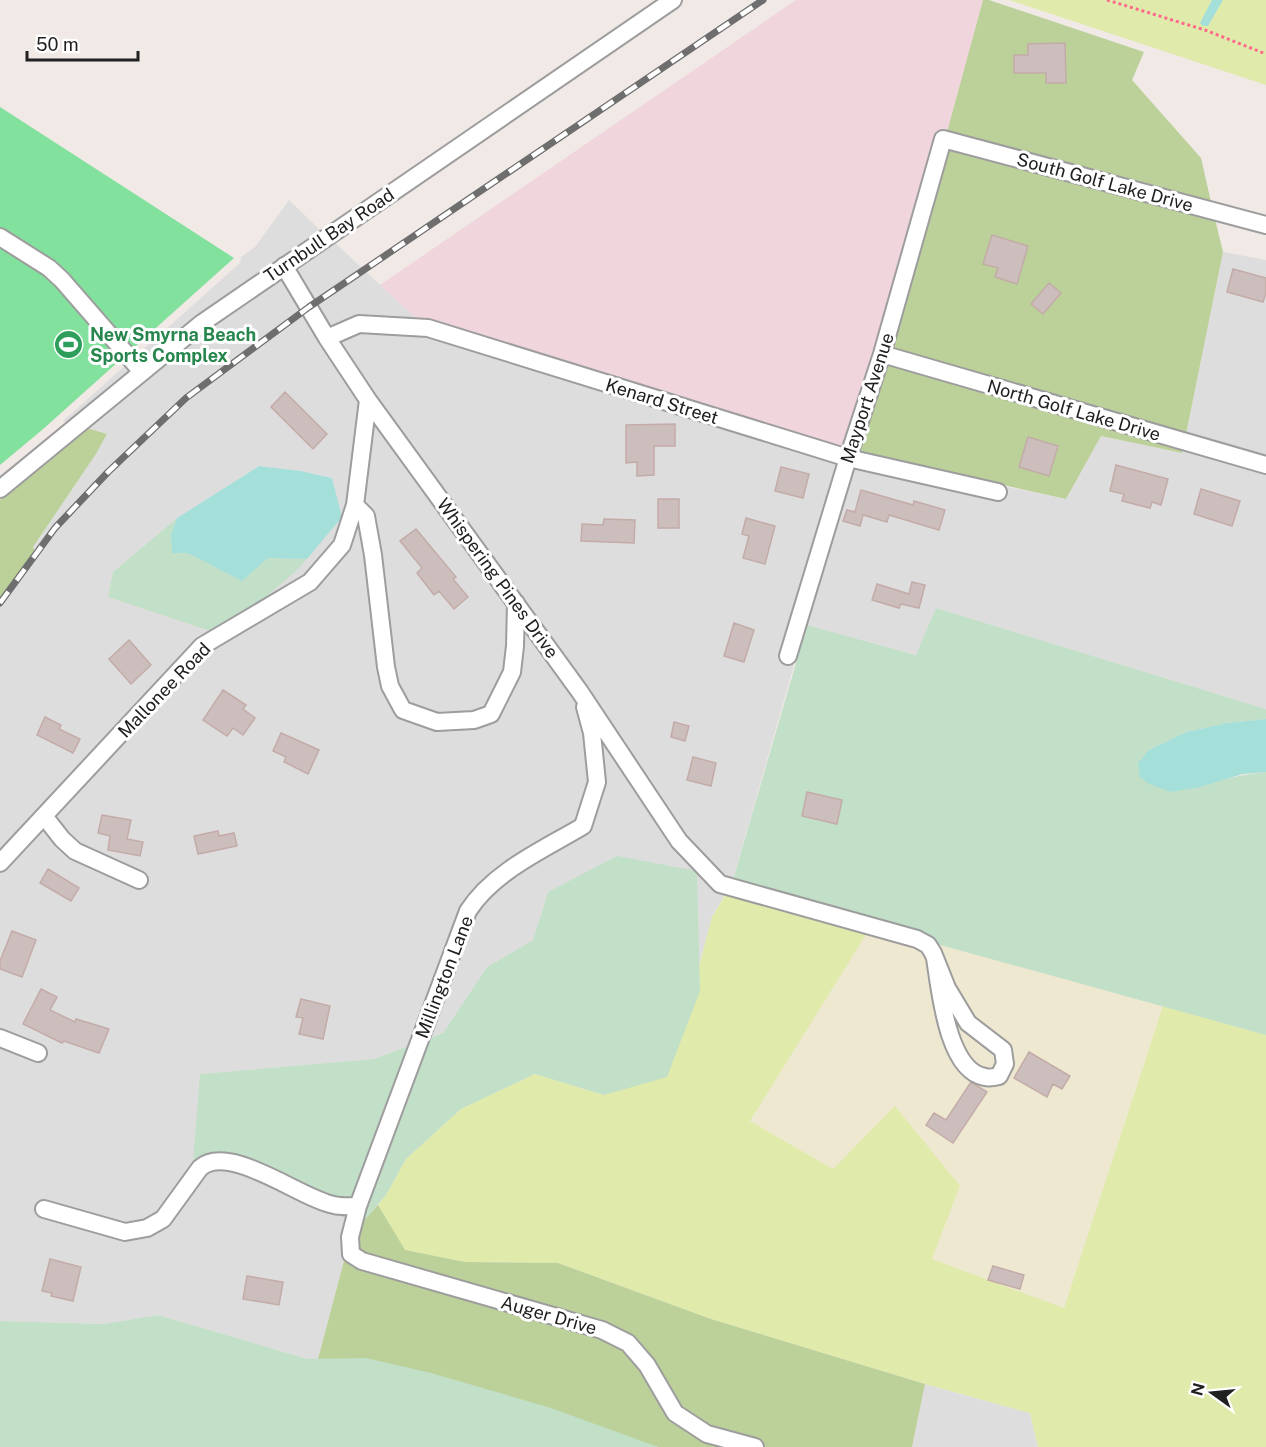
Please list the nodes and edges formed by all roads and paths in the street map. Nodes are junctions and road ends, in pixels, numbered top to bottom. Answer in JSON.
{"nodes":[{"id":1,"x":673,"y":0,"type":"edge"},
{"id":2,"x":1107,"y":0,"type":"edge"},
{"id":3,"x":1266,"y":54,"type":"edge"},
{"id":4,"x":943,"y":139,"type":"joint"},
{"id":5,"x":1266,"y":225,"type":"edge"},
{"id":6,"x":0,"y":237,"type":"edge"},
{"id":7,"x":285,"y":266,"type":"junction"},
{"id":8,"x":327,"y":338,"type":"junction"},
{"id":9,"x":882,"y":354,"type":"junction"},
{"id":10,"x":142,"y":372,"type":"junction"},
{"id":11,"x":368,"y":400,"type":"junction"},
{"id":12,"x":848,"y":458,"type":"junction"},
{"id":13,"x":1266,"y":465,"type":"edge"},
{"id":14,"x":0,"y":489,"type":"edge"},
{"id":15,"x":998,"y":492,"type":"dead end"},
{"id":16,"x":355,"y":505,"type":"junction"},
{"id":17,"x":516,"y":603,"type":"junction"},
{"id":18,"x":788,"y":656,"type":"dead end"},
{"id":19,"x":580,"y":692,"type":"junction"},
{"id":20,"x":44,"y":816,"type":"junction"},
{"id":21,"x":0,"y":863,"type":"edge"},
{"id":22,"x":139,"y":880,"type":"dead end"},
{"id":23,"x":935,"y":958,"type":"junction"},
{"id":24,"x":0,"y":1038,"type":"edge"},
{"id":25,"x":38,"y":1053,"type":"dead end"},
{"id":26,"x":358,"y":1206,"type":"junction"},
{"id":27,"x":44,"y":1209,"type":"dead end"},
{"id":28,"x":755,"y":1447,"type":"edge"}],
"edges":[{"from":1,"to":7,"type":"street","name":"Turnbull Bay Road"},
{"from":2,"to":3,"type":"path"},
{"from":4,"to":5,"type":"street","name":"South Golf Lake Drive"},
{"from":4,"to":9,"type":"street","name":"Mayport Avenue"},
{"from":6,"to":10,"type":"street"},
{"from":7,"to":8,"type":"street","name":"Whispering Pines Drive"},
{"from":7,"to":10,"type":"street","name":"Turnbull Bay Road"},
{"from":8,"to":11,"type":"street","name":"Whispering Pines Drive"},
{"from":8,"to":12,"type":"street","name":"Kenard Street"},
{"from":9,"to":12,"type":"street","name":"Mayport Avenue"},
{"from":9,"to":13,"type":"street","name":"North Golf Lake Drive"},
{"from":10,"to":14,"type":"street","name":"Turnbull Bay Road"},
{"from":11,"to":16,"type":"street","name":"Mallonee Road"},
{"from":11,"to":17,"type":"street","name":"Whispering Pines Drive"},
{"from":12,"to":15,"type":"street","name":"Kenard Street"},
{"from":12,"to":18,"type":"street","name":"Mayport Avenue"},
{"from":16,"to":17,"type":"street"},
{"from":16,"to":20,"type":"street","name":"Mallonee Road"},
{"from":17,"to":19,"type":"street","name":"Whispering Pines Drive"},
{"from":19,"to":23,"type":"street","name":"Whispering Pines Drive"},
{"from":19,"to":26,"type":"street","name":"Millington Lane"},
{"from":20,"to":21,"type":"street","name":"Mallonee Road"},
{"from":20,"to":22,"type":"street"},
{"from":23,"to":23,"type":"street"},
{"from":24,"to":25,"type":"street"},
{"from":26,"to":27,"type":"street"},
{"from":26,"to":28,"type":"street","name":"Auger Drive"}]}
